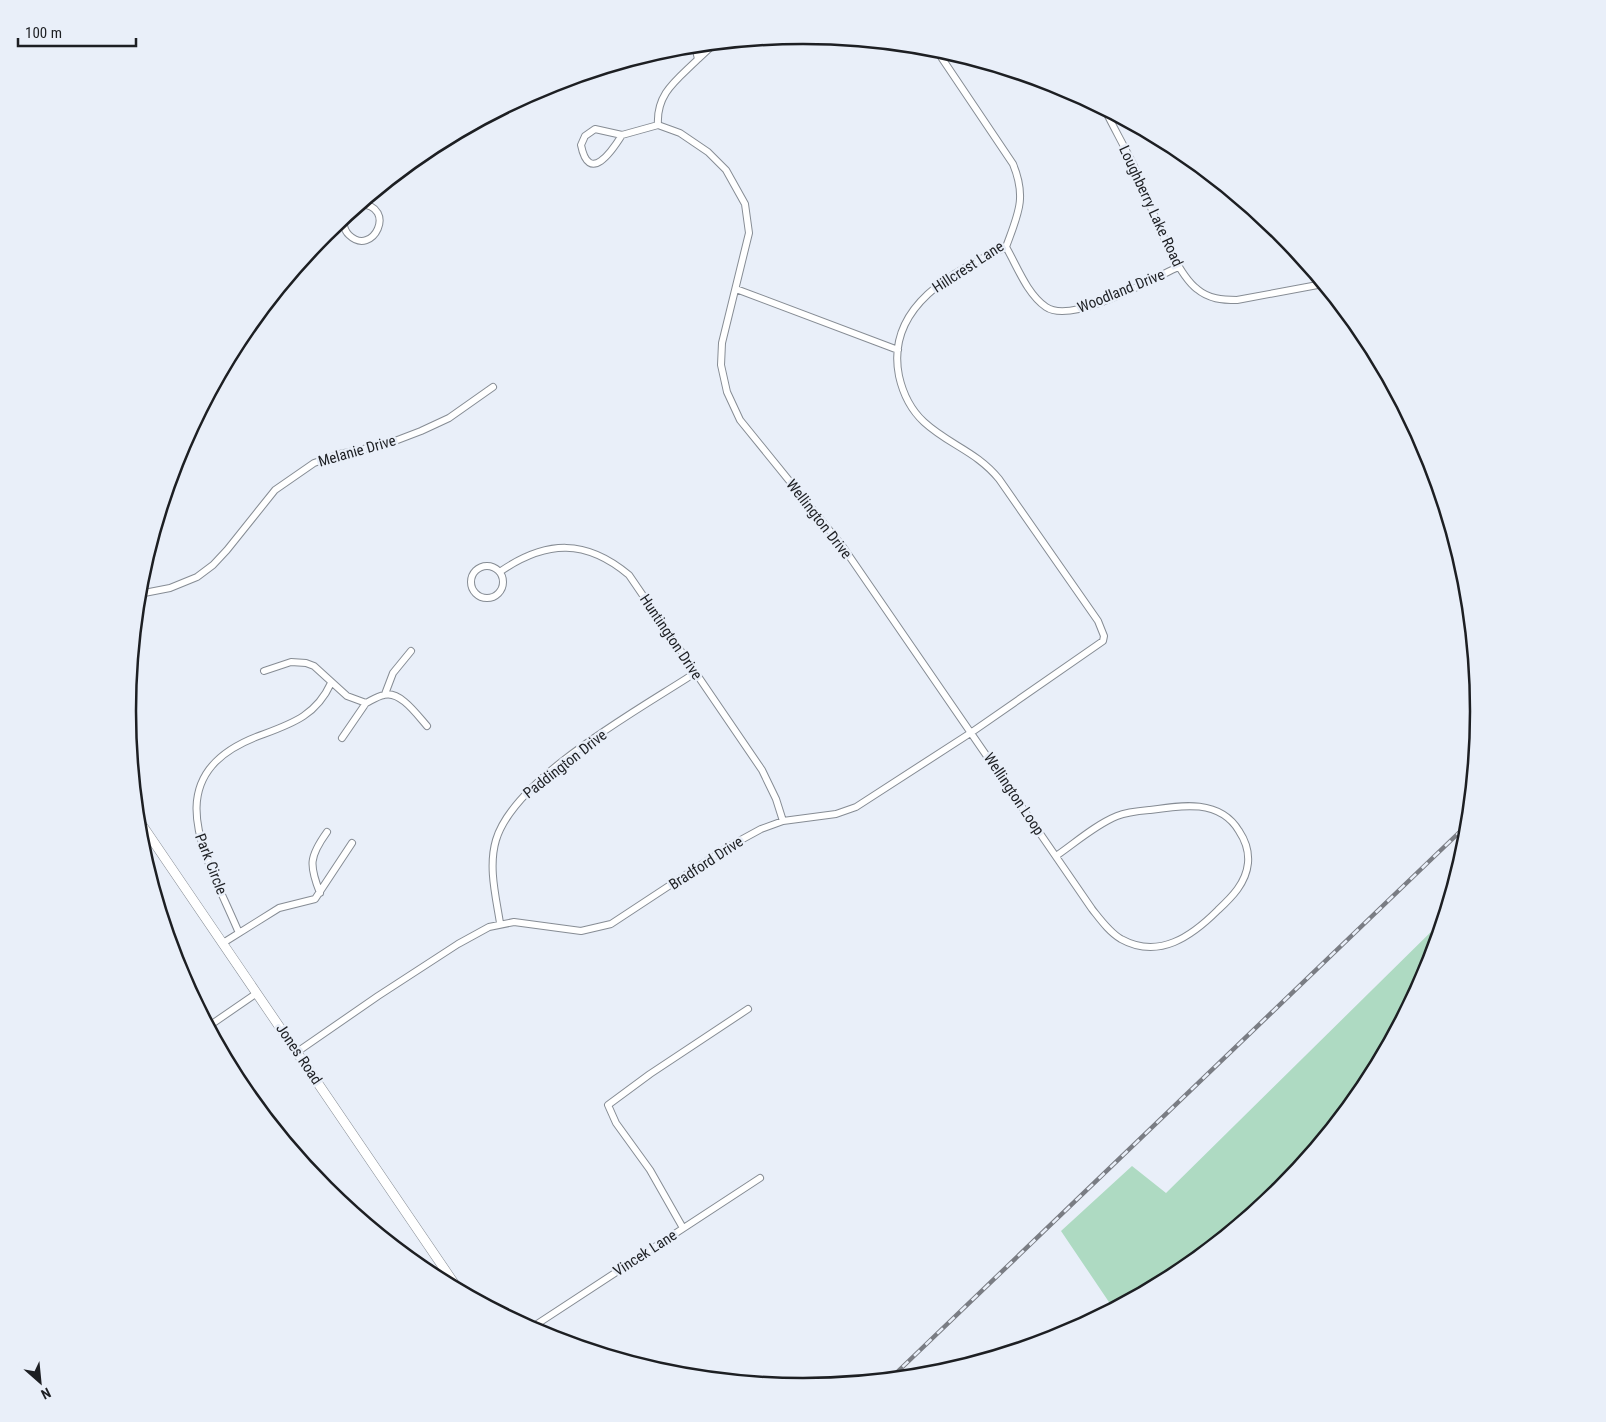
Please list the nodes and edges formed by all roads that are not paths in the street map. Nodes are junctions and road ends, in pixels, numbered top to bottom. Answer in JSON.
{"nodes":[{"id":1,"x":707,"y":51,"type":"edge"},
{"id":2,"x":697,"y":53,"type":"edge"},
{"id":3,"x":698,"y":59,"type":"junction"},
{"id":4,"x":941,"y":59,"type":"edge"},
{"id":5,"x":1110,"y":119,"type":"edge"},
{"id":6,"x":658,"y":126,"type":"junction"},
{"id":7,"x":622,"y":135,"type":"junction"},
{"id":8,"x":367,"y":206,"type":"edge"},
{"id":9,"x":344,"y":227,"type":"edge"},
{"id":10,"x":1006,"y":246,"type":"junction"},
{"id":11,"x":1178,"y":267,"type":"junction"},
{"id":12,"x":1316,"y":285,"type":"edge"},
{"id":13,"x":736,"y":289,"type":"junction"},
{"id":14,"x":898,"y":350,"type":"junction"},
{"id":15,"x":493,"y":386,"type":"dead end"},
{"id":16,"x":501,"y":571,"type":"junction"},
{"id":17,"x":147,"y":592,"type":"edge"},
{"id":18,"x":1104,"y":636,"type":"joint"},
{"id":19,"x":412,"y":651,"type":"dead end"},
{"id":20,"x":264,"y":671,"type":"dead end"},
{"id":21,"x":695,"y":673,"type":"junction"},
{"id":22,"x":331,"y":683,"type":"junction"},
{"id":23,"x":386,"y":694,"type":"junction"},
{"id":24,"x":366,"y":703,"type":"junction"},
{"id":25,"x":427,"y":726,"type":"dead end"},
{"id":26,"x":972,"y":732,"type":"junction"},
{"id":27,"x":342,"y":738,"type":"dead end"},
{"id":28,"x":783,"y":821,"type":"junction"},
{"id":29,"x":327,"y":832,"type":"dead end"},
{"id":30,"x":147,"y":833,"type":"edge"},
{"id":31,"x":352,"y":843,"type":"dead end"},
{"id":32,"x":1056,"y":856,"type":"junction"},
{"id":33,"x":320,"y":893,"type":"junction"},
{"id":34,"x":500,"y":923,"type":"junction"},
{"id":35,"x":239,"y":933,"type":"junction"},
{"id":36,"x":223,"y":943,"type":"junction"},
{"id":37,"x":257,"y":993,"type":"junction"},
{"id":38,"x":748,"y":1009,"type":"dead end"},
{"id":39,"x":214,"y":1023,"type":"edge"},
{"id":40,"x":297,"y":1052,"type":"junction"},
{"id":41,"x":760,"y":1178,"type":"dead end"},
{"id":42,"x":683,"y":1228,"type":"junction"},
{"id":43,"x":450,"y":1277,"type":"edge"},
{"id":44,"x":539,"y":1323,"type":"edge"}],
"edges":[{"from":1,"to":3,"type":"street"},
{"from":2,"to":3,"type":"street"},
{"from":3,"to":6,"type":"street"},
{"from":4,"to":10,"type":"street","name":"Hillcrest Lane"},
{"from":5,"to":11,"type":"street","name":"Loughberry Lake Road"},
{"from":6,"to":7,"type":"street"},
{"from":6,"to":13,"type":"street","name":"Wellington Drive"},
{"from":7,"to":7,"type":"street"},
{"from":8,"to":9,"type":"street"},
{"from":10,"to":11,"type":"street","name":"Woodland Drive"},
{"from":10,"to":14,"type":"street","name":"Hillcrest Lane"},
{"from":11,"to":12,"type":"street","name":"Loughberry Lake Road"},
{"from":13,"to":14,"type":"street"},
{"from":13,"to":26,"type":"street","name":"Wellington Drive"},
{"from":14,"to":18,"type":"street","name":"Hillcrest Lane"},
{"from":15,"to":17,"type":"street","name":"Melanie Drive"},
{"from":16,"to":16,"type":"street"},
{"from":16,"to":21,"type":"street","name":"Huntington Drive"},
{"from":18,"to":26,"type":"street","name":"Bradford Drive"},
{"from":19,"to":23,"type":"street"},
{"from":20,"to":22,"type":"street"},
{"from":21,"to":28,"type":"street","name":"Huntington Drive"},
{"from":21,"to":34,"type":"street","name":"Paddington Drive"},
{"from":22,"to":24,"type":"street"},
{"from":22,"to":35,"type":"street","name":"Park Circle"},
{"from":23,"to":24,"type":"street"},
{"from":23,"to":25,"type":"street"},
{"from":24,"to":27,"type":"street"},
{"from":26,"to":28,"type":"street","name":"Bradford Drive"},
{"from":26,"to":32,"type":"street","name":"Wellington Loop"},
{"from":28,"to":34,"type":"street","name":"Bradford Drive"},
{"from":29,"to":33,"type":"street"},
{"from":30,"to":36,"type":"street","name":"Jones Road"},
{"from":31,"to":33,"type":"street"},
{"from":32,"to":32,"type":"street"},
{"from":33,"to":35,"type":"street"},
{"from":34,"to":40,"type":"street","name":"Bradford Drive"},
{"from":35,"to":36,"type":"street"},
{"from":36,"to":37,"type":"street","name":"Jones Road"},
{"from":37,"to":39,"type":"street"},
{"from":37,"to":40,"type":"street","name":"Jones Road"},
{"from":38,"to":42,"type":"street"},
{"from":40,"to":43,"type":"street","name":"Jones Road"},
{"from":41,"to":42,"type":"street","name":"Vincek Lane"},
{"from":42,"to":44,"type":"street","name":"Vincek Lane"}]}
